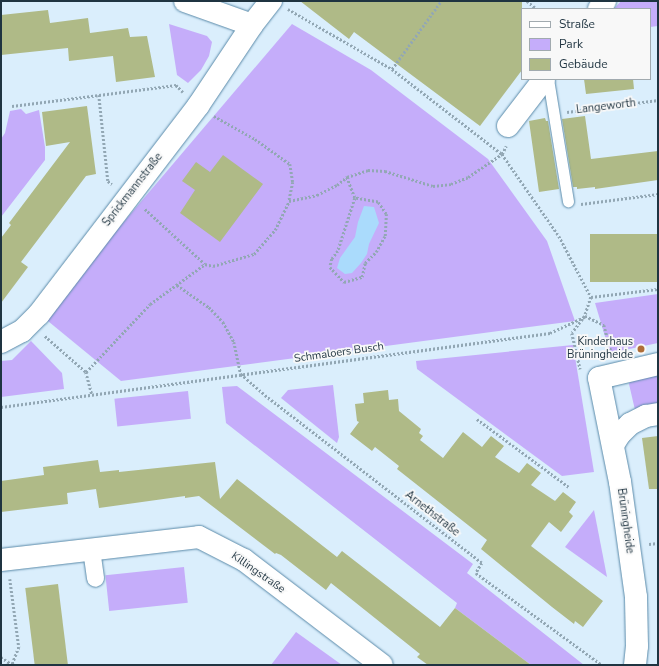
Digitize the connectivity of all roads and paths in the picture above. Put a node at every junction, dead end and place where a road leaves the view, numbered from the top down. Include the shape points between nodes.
1 (185, 1) edge
2 (441, 1) edge
3 (527, 1) edge
4 (278, 5) edge
5 (536, 8) edge
6 (252, 25) junction
7 (392, 69) junction
8 (543, 80) edge
9 (548, 80) edge
10 (99, 95) junction
11 (658, 100) edge
12 (12, 106) dead end
13 (198, 106) junction
14 (554, 114) junction
15 (508, 126) dead end
16 (502, 154) junction
17 (347, 177) junction
18 (124, 190) junction
19 (658, 194) edge
20 (355, 198) junction
21 (289, 201) junction
22 (568, 201) joint
23 (205, 264) junction
24 (176, 285) junction
25 (658, 289) edge
26 (591, 297) junction
27 (585, 316) junction
28 (31, 324) junction
29 (1, 342) edge
30 (658, 364) edge
31 (86, 372) junction
32 (241, 374) junction
33 (608, 376) junction
34 (92, 394) junction
35 (1, 407) edge
36 (658, 414) edge
37 (477, 419) dead end
38 (613, 445) junction
39 (569, 487) dead end
40 (91, 548) junction
41 (4, 559) edge
42 (95, 578) dead end
43 (1, 657) edge
44 (11, 665) edge
45 (382, 665) edge
46 (602, 665) edge
47 (635, 665) edge

1 - 6 street
2 - 7 path
3 - 5 path
4 - 6 street
4 - 7 path
6 - 13 street, Sprickmannstraße
7 - 16 path
8 - 15 street
9 - 14 lane
10 - 12 path
10 - 13 path via 176,85
10 - 18 path via 108,181
11 - 14 path, Langeworth
13 - 18 street, Sprickmannstraße via 167,157
13 - 21 path via 255,139 290,164 293,182
14 - 22 lane
16 - 17 path via 468,177 451,184 433,186 374,170
16 - 26 path via 559,236
17 - 20 path
17 - 21 path via 317,195
18 - 23 path
18 - 28 street, Sprickmannstraße
19 - 22 path via 576,205
20 - 20 path via 338,251 330,267 344,282 362,277 365,263 376,252 385,236 386,214 378,202
21 - 23 path via 275,230 254,254 213,266
23 - 24 path
24 - 31 path via 150,304
24 - 32 path via 209,307 224,322 234,342
25 - 26 path
26 - 27 path
27 - 32 path, Schmaloers Busch via 550,333
27 - 33 path via 604,325
28 - 29 street, Sprickmannstraße
28 - 31 path
30 - 33 street
31 - 34 path
32 - 34 path, Schmaloers Busch
32 - 46 path, Arnethstraße via 482,563 476,573
33 - 38 street, Brüningheide
34 - 35 path, Schmaloers Busch
36 - 38 street via 646,416 630,424
37 - 39 path
38 - 47 street, Brüningheide via 636,597
40 - 41 street, Killingstraße
40 - 42 street
40 - 45 street, Killingstraße via 199,537 244,560
41 - 44 path via 19,647
43 - 44 path

